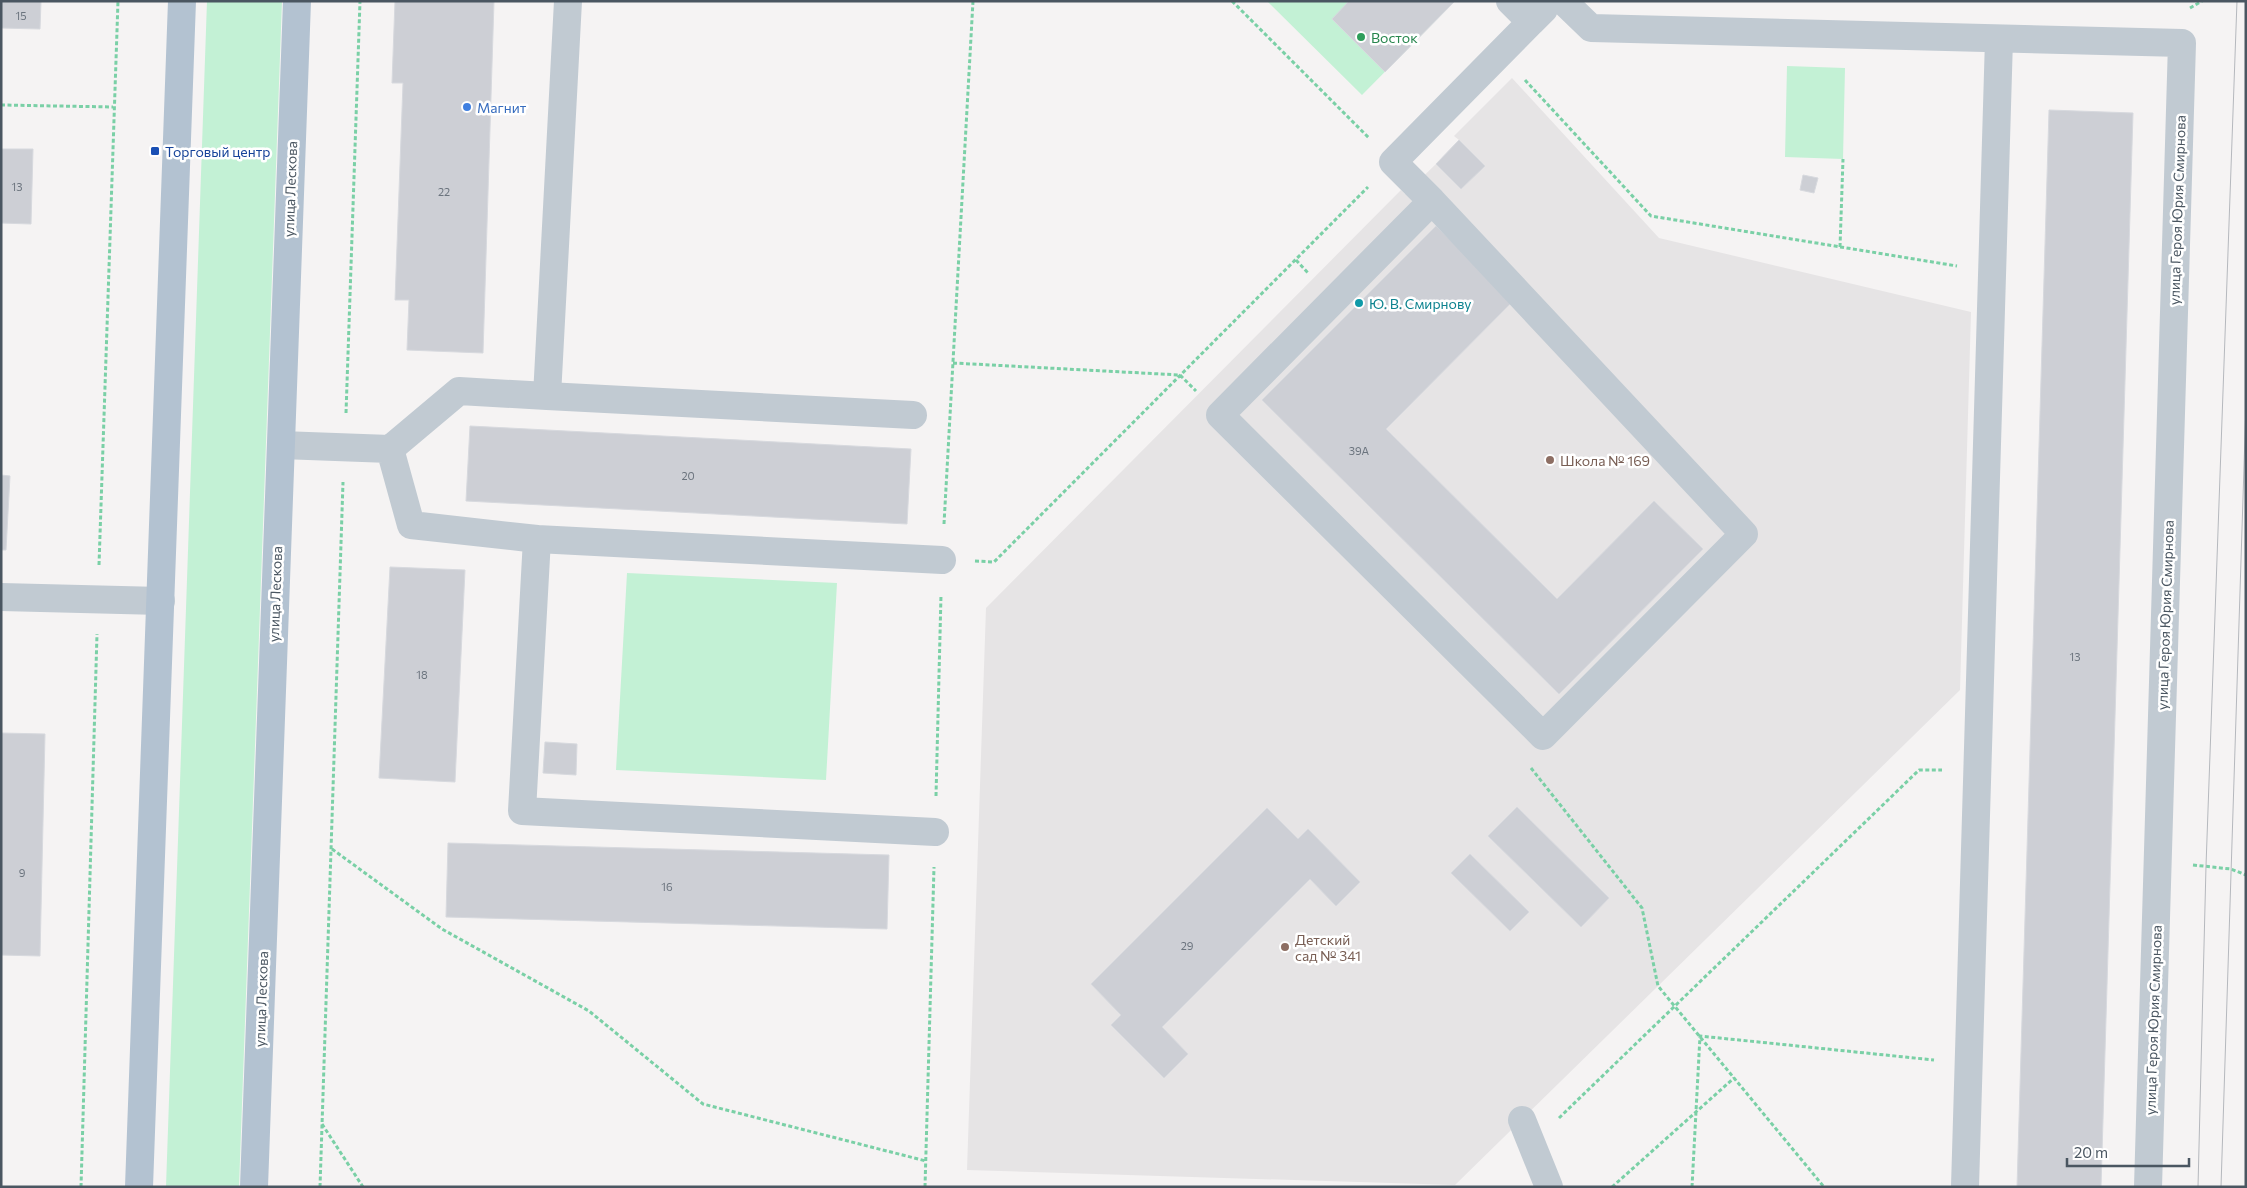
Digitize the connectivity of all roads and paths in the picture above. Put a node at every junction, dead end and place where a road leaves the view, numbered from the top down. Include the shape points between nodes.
1 (182, 1) edge
2 (297, 1) edge
3 (360, 1) edge
4 (568, 1) edge
5 (1232, 1) edge
6 (1510, 1) edge
7 (1552, 1) edge
8 (1563, 1) edge
9 (2202, 1) edge
10 (2184, 11) dead end
11 (1531, 22) junction
12 (1999, 39) junction
13 (1500, 53) junction
14 (1, 105) edge
15 (113, 107) dead end
16 (1843, 159) dead end
17 (1392, 162) junction
18 (1432, 201) junction
19 (1840, 247) junction
20 (1296, 260) junction
21 (1993, 272) junction
22 (1313, 278) dead end
23 (953, 363) dead end
24 (1180, 375) junction
25 (1198, 393) dead end
26 (546, 396) junction
27 (913, 415) dead end
28 (281, 445) junction
29 (344, 447) junction
30 (390, 449) junction
31 (537, 539) junction
32 (942, 560) joint
33 (1, 597) edge
34 (161, 601) junction
35 (1542, 736) junction
36 (1978, 770) junction
37 (935, 832) dead end
38 (331, 848) junction
39 (2158, 864) junction
40 (2246, 875) edge
41 (1675, 1006) junction
42 (1700, 1036) junction
43 (1969, 1064) junction
44 (1734, 1078) junction
45 (1696, 1111) junction
46 (1522, 1120) dead end
47 (322, 1124) junction
48 (1532, 1145) junction
49 (926, 1161) dead end
50 (140, 1187) edge
51 (254, 1187) edge
52 (320, 1187) edge
53 (363, 1187) edge
54 (1549, 1187) edge
55 (1612, 1187) edge
56 (1692, 1187) edge
57 (1824, 1187) edge
58 (1965, 1187) edge
59 (2148, 1187) edge

1 - 34 main road
2 - 28 main road, улица Лескова
3 - 29 path
4 - 26 lane
5 - 17 path
6 - 11 lane
7 - 11 lane
8 - 12 lane via 1591,28
9 - 10 path
11 - 13 lane
12 - 21 lane
12 - 39 lane, улица Героя Юрия Смирнова via 2182,44
13 - 17 lane
13 - 19 path via 1651,216
14 - 15 path
16 - 19 path
17 - 18 lane
17 - 20 path
18 - 35 lane via 1744,534
18 - 35 lane via 1220,414
19 - 21 path
20 - 22 path
20 - 24 path
21 - 36 lane
23 - 24 path
24 - 25 path
24 - 32 path via 994,562
26 - 27 lane
26 - 30 lane via 459,391
28 - 29 lane
28 - 51 main road, улица Лескова
29 - 30 lane
29 - 38 path
30 - 31 lane via 412,525
31 - 32 lane
31 - 37 lane via 522,811
33 - 34 lane
34 - 50 main road
35 - 41 path via 1532,752 1530,770 1642,908 1658,986
36 - 41 path via 1919,770
36 - 43 lane
38 - 47 path
38 - 49 path via 442,928 589,1012 703,1104
39 - 40 path via 2231,869
39 - 59 lane, улица Героя Юрия Смирнова
41 - 42 path
41 - 48 path
42 - 43 path
42 - 44 path
42 - 45 path
43 - 58 lane
44 - 45 path
44 - 57 path
45 - 55 path
45 - 56 path
46 - 48 lane
47 - 52 path
47 - 53 path
48 - 54 lane

